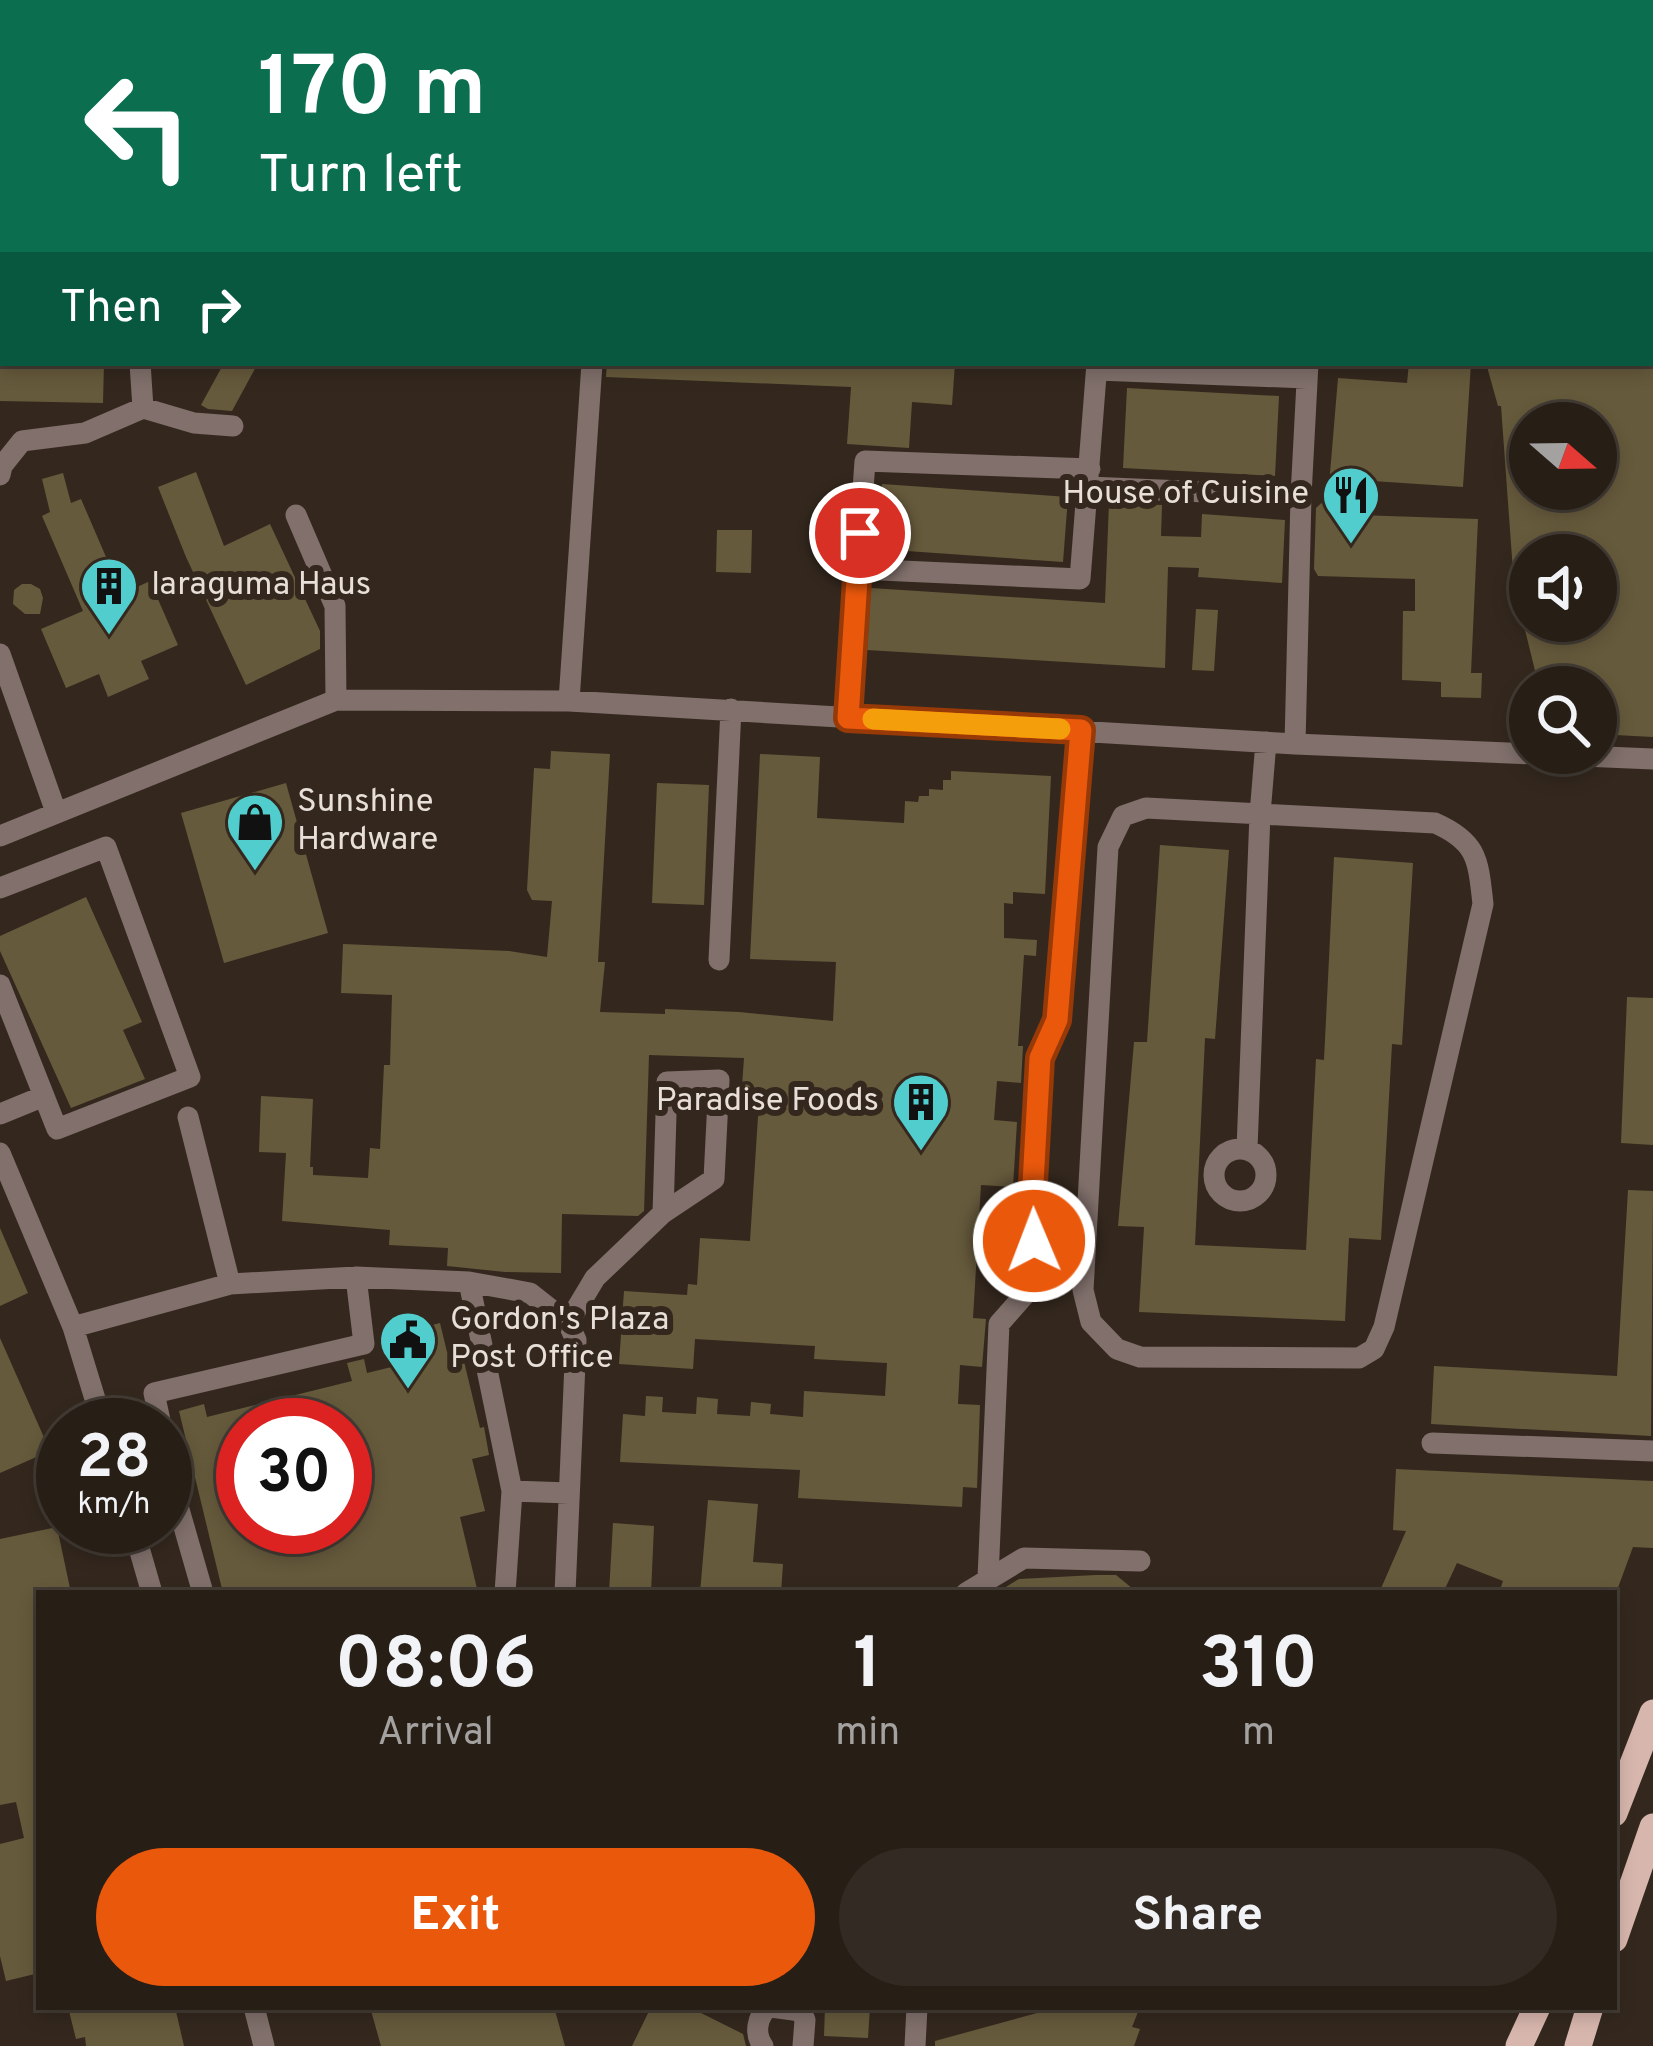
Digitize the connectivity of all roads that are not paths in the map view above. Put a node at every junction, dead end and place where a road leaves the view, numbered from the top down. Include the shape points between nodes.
1 (140, 366) edge
2 (592, 366) edge
3 (1097, 367) edge
4 (1308, 371) edge
5 (143, 408) junction
6 (232, 425) dead end
7 (1, 468) edge
8 (1089, 478) junction
9 (1301, 496) junction
10 (296, 515) dead end
11 (858, 569) junction
12 (0, 654) edge
13 (337, 700) junction
14 (569, 701) junction
15 (731, 709) junction
16 (848, 718) junction
17 (1081, 730) junction
18 (1266, 742) junction
19 (1295, 744) junction
20 (1653, 759) edge
21 (56, 812) junction
22 (1260, 814) junction
23 (0, 836) edge
24 (0, 888) edge
25 (719, 960) dead end
26 (0, 986) edge
27 (44, 1096) junction
28 (0, 1114) edge
29 (188, 1117) dead end
30 (1247, 1149) dead end
31 (0, 1153) edge
32 (663, 1213) junction
33 (356, 1276) junction
34 (469, 1282) junction
35 (230, 1284) junction
36 (568, 1323) junction
37 (73, 1328) junction
38 (95, 1398) edge
39 (155, 1398) edge
40 (1432, 1443) dead end
41 (1653, 1451) edge
42 (512, 1491) junction
43 (569, 1493) junction
44 (141, 1554) edge
45 (189, 1554) edge
46 (1140, 1561) dead end
47 (988, 1578) junction
48 (151, 1590) edge
49 (202, 1590) edge
50 (505, 1590) edge
51 (565, 1590) edge
52 (970, 1590) edge
53 (1653, 1713) edge
54 (1617, 1804) edge
55 (1653, 1826) edge
56 (1617, 1930) edge
57 (255, 2010) edge
58 (768, 2010) edge
59 (793, 2010) edge
60 (916, 2010) edge
61 (1536, 2010) edge
62 (1590, 2010) edge
63 (264, 2046) edge
64 (764, 2046) edge
65 (803, 2046) edge
66 (915, 2046) edge
67 (1520, 2046) edge
68 (1578, 2046) edge

1 - 5 street
2 - 14 street
3 - 4 street
3 - 8 street
4 - 9 street
5 - 6 street
5 - 7 street via 85,433 22,441
8 - 9 street
8 - 11 street via 1080,579
8 - 11 street via 865,461
9 - 19 street
10 - 13 street via 334,606
11 - 16 street
12 - 21 street
13 - 14 street
13 - 21 street
14 - 15 street
15 - 16 street
15 - 25 street
16 - 17 street
17 - 18 street
17 - 47 street via 1057,1020 1040,1058 1036,1282 999,1324
18 - 19 street
18 - 22 street
19 - 20 street
21 - 23 street
22 - 22 street via 1436,823 1461,835 1479,864 1484,904 1374,1349 1359,1358 1140,1357 1117,1349 1090,1322 1083,1289 1108,848 1123,816 1146,808
22 - 30 street
24 - 27 street via 106,848 190,1077 57,1129
26 - 27 street
27 - 28 street
29 - 35 street
31 - 37 street
32 - 32 street via 714,1179 719,1080 667,1082
32 - 36 street via 595,1278
33 - 34 street
33 - 35 street
33 - 39 street via 364,1344
34 - 36 street via 530,1293
34 - 42 street
35 - 37 street
36 - 43 street via 577,1357
37 - 38 street
40 - 41 street
42 - 43 street
42 - 50 street
43 - 51 street
44 - 48 street
45 - 49 street
46 - 47 street via 1024,1558
47 - 52 street
53 - 54 main road
55 - 56 main road
57 - 63 street
58 - 64 street via 758,2022
59 - 65 street via 805,2020
60 - 66 street
61 - 67 main road
62 - 68 main road

